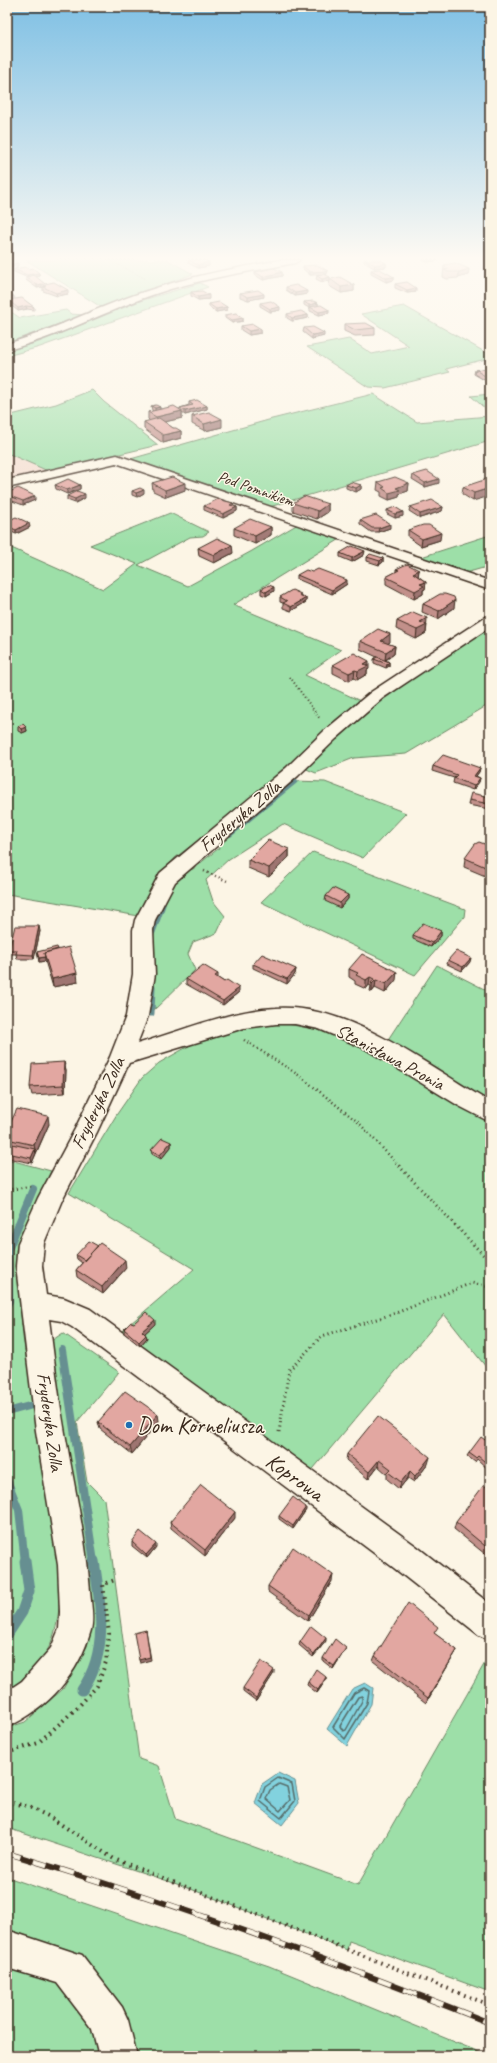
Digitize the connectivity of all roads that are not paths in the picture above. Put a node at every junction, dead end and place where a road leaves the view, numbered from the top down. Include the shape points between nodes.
1 (7, 484) edge
2 (490, 586) edge
3 (490, 620) edge
4 (121, 1057) junction
5 (490, 1113) edge
6 (34, 1308) junction
7 (490, 1624) edge
8 (7, 1710) edge
9 (7, 1949) edge
10 (118, 2056) edge

1 - 2 street, Pod Pomnikiem via 116,459
3 - 4 street, Fryderyka Zolla via 377,695 162,885 145,920 142,993 137,1016
4 - 5 street, Stanisława Pronia via 263,1016 294,1016 326,1023 374,1044
4 - 6 street, Fryderyka Zolla via 34,1232 29,1266
6 - 7 street, Koprowa via 57,1307 81,1318 405,1557
6 - 8 street, Fryderyka Zolla via 50,1431 72,1565 76,1623 70,1645 54,1672 34,1693
9 - 10 street via 69,1968 109,2020

